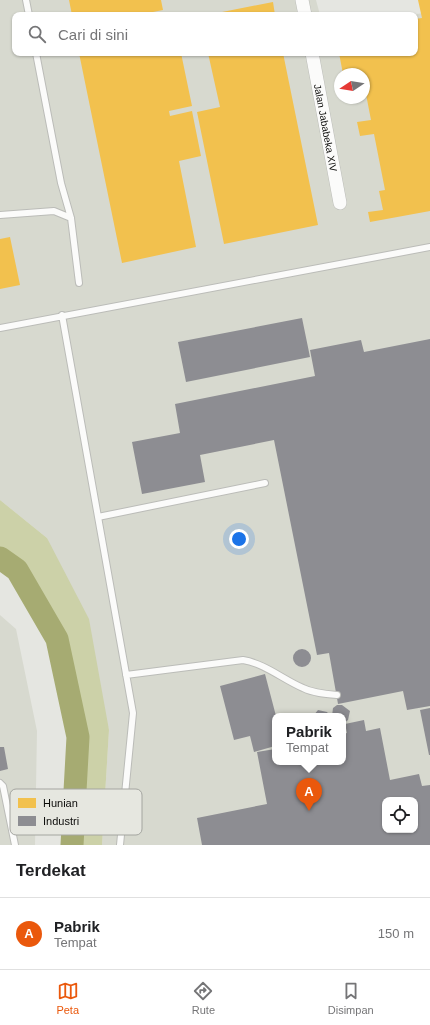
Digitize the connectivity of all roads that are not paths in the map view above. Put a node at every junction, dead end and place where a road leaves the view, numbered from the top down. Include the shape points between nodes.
1 (26, 0) edge
2 (302, 0) edge
3 (28, 12) edge
4 (304, 12) edge
5 (37, 56) edge
6 (313, 56) edge
7 (340, 203) dead end
8 (0, 215) edge
9 (71, 218) junction
10 (430, 247) edge
11 (79, 283) dead end
12 (62, 315) junction
13 (0, 328) edge
14 (265, 483) dead end
15 (98, 517) junction
16 (126, 675) junction
17 (337, 695) dead end
18 (0, 783) edge
19 (126, 789) edge
20 (10, 822) edge
21 (13, 835) edge
22 (121, 835) edge
23 (15, 845) edge
24 (120, 845) edge

1 - 3 lane
2 - 4 street
5 - 9 lane via 61,183
6 - 7 street, Jalan Jababeka XIV
8 - 9 lane via 54,211
9 - 11 lane
10 - 12 lane
12 - 13 lane
12 - 15 lane
14 - 15 lane
15 - 16 lane
16 - 17 lane via 243,660 257,662 303,689
16 - 19 lane via 133,713
18 - 20 lane
21 - 23 lane
22 - 24 lane

